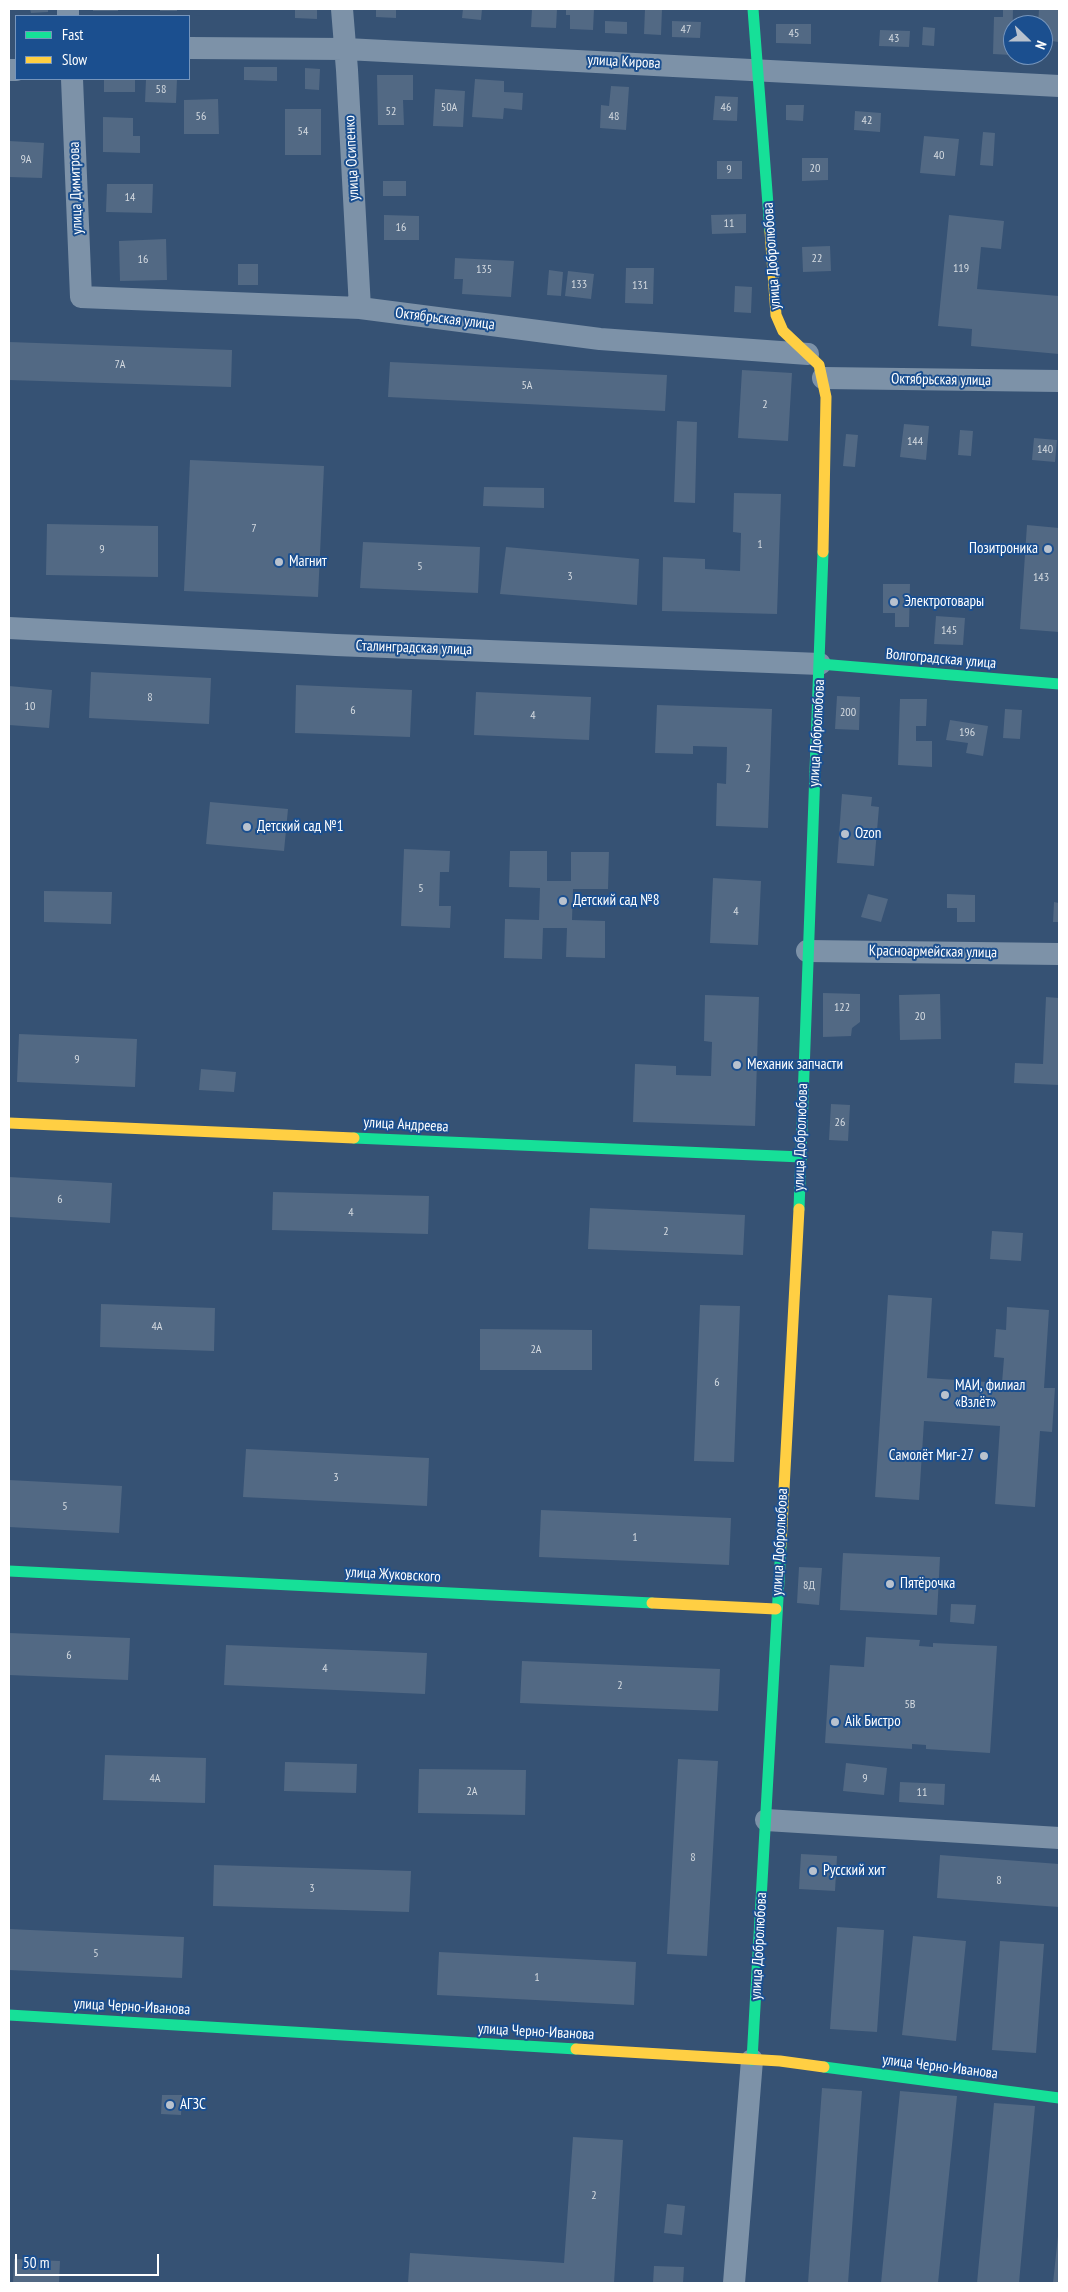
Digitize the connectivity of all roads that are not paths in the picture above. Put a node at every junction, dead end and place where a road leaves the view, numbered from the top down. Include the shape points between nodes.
1 (342, 9) edge
2 (753, 9) edge
3 (190, 48) edge
4 (346, 49) junction
5 (759, 69) junction
6 (72, 80) edge
7 (1059, 86) edge
8 (81, 297) joint
9 (360, 308) junction
10 (808, 354) junction
11 (823, 378) junction
12 (1059, 382) edge
13 (9, 628) edge
14 (820, 664) junction
15 (1059, 684) edge
16 (807, 951) junction
17 (1059, 954) edge
18 (9, 1123) edge
19 (802, 1157) junction
20 (9, 1571) edge
21 (776, 1609) junction
22 (766, 1820) junction
23 (1059, 1838) edge
24 (9, 2015) edge
25 (752, 2060) junction
26 (1059, 2098) edge
27 (734, 2283) edge

1 - 4 street, улица Осипенко
2 - 5 street, улица Добролюбова
3 - 4 street, улица Кирова
4 - 5 street, улица Кирова
4 - 9 street, улица Осипенко
5 - 7 street, улица Кирова
5 - 10 street, улица Добролюбова via 776,315 783,331
6 - 8 street, улица Димитрова
8 - 9 street, Октябрьская улица
9 - 10 street, Октябрьская улица via 600,339
10 - 11 street, улица Добролюбова via 819,365
11 - 12 street, Октябрьская улица
11 - 14 street, улица Добролюбова via 826,397
13 - 14 street, Сталинградская улица via 336,646
14 - 15 street, Волгоградская улица
14 - 16 street, улица Добролюбова
16 - 17 street, Красноармейская улица
16 - 19 street, улица Добролюбова
18 - 19 street, улица Андреева
19 - 21 street, улица Добролюбова
20 - 21 street, улица Жуковского
21 - 22 street, улица Добролюбова
22 - 23 street
22 - 25 street, улица Добролюбова
24 - 25 street, улица Черно-Иванова
25 - 26 street, улица Черно-Иванова
25 - 27 street, улица Добролюбова

